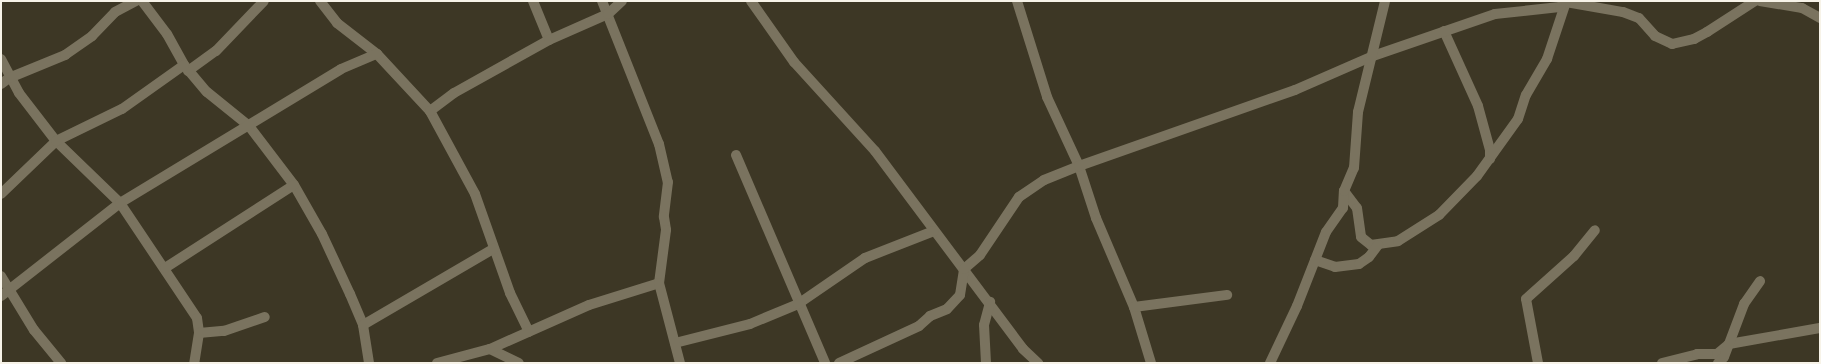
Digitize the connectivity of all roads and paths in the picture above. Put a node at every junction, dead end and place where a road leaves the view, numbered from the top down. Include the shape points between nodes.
1 (136, 1) edge
2 (142, 1) edge
3 (264, 1) edge
4 (320, 1) edge
5 (533, 1) edge
6 (602, 1) edge
7 (622, 1) edge
8 (751, 1) edge
9 (1017, 1) edge
10 (1385, 1) edge
11 (1755, 1) edge
12 (1760, 1) edge
13 (1566, 2) junction
14 (608, 14) junction
15 (1820, 18) edge
16 (1444, 32) junction
17 (549, 40) junction
18 (377, 54) junction
19 (1373, 56) junction
20 (1, 59) edge
21 (186, 68) junction
22 (5, 81) edge
23 (430, 111) junction
24 (249, 126) junction
25 (56, 141) junction
26 (736, 155) dead end
27 (1490, 159) junction
28 (1079, 166) junction
29 (294, 185) junction
30 (1344, 191) junction
31 (1, 194) edge
32 (120, 203) junction
33 (1596, 230) dead end
34 (934, 231) junction
35 (1378, 246) junction
36 (493, 249) junction
37 (1315, 260) junction
38 (165, 268) junction
39 (964, 269) junction
40 (1, 276) edge
41 (1760, 281) dead end
42 (659, 283) junction
43 (11, 290) junction
44 (1227, 295) dead end
45 (1, 296) edge
46 (990, 302) junction
47 (798, 304) junction
48 (1134, 307) junction
49 (265, 317) dead end
50 (363, 325) junction
51 (1820, 328) edge
52 (529, 332) junction
53 (199, 333) junction
54 (675, 343) junction
55 (1729, 344) junction
56 (490, 349) junction
57 (61, 363) edge
58 (194, 363) edge
59 (369, 363) edge
60 (437, 363) edge
61 (519, 363) edge
62 (680, 363) edge
63 (825, 363) edge
64 (839, 363) edge
65 (986, 363) edge
66 (1038, 363) edge
67 (1151, 363) edge
68 (1270, 363) edge
69 (1538, 363) edge
70 (1662, 363) edge
71 (1718, 363) edge

1 - 22 street via 115,12 92,36 65,55
2 - 21 street via 167,34
3 - 21 street via 216,51
4 - 18 street via 337,23
5 - 17 street
6 - 14 street
7 - 14 street
8 - 34 street via 794,62 875,151
9 - 28 street via 1047,97
10 - 19 street
11 - 13 street via 1694,39 1672,44 1655,36 1632,14
12 - 15 street via 1802,8
13 - 16 street via 1560,8 1495,14
13 - 27 street via 1547,60 1526,95 1518,119
14 - 17 street
14 - 42 street via 659,144 668,182 664,217 666,230
16 - 19 street
16 - 27 street via 1483,118
17 - 23 street via 454,93
18 - 23 street
18 - 24 street via 341,69
19 - 28 street via 1295,90
19 - 30 street via 1358,112 1354,168
20 - 22 street
21 - 24 street via 206,92
21 - 25 street via 122,109
22 - 25 street
23 - 36 street via 475,194
24 - 29 street
24 - 32 street
25 - 31 street
25 - 32 street
26 - 47 street
27 - 35 street via 1463,193 1439,215 1410,235
28 - 39 street via 1044,180 1019,197 980,255
28 - 48 street via 1096,218
29 - 38 street
29 - 50 street via 322,234
30 - 35 street via 1357,208 1363,240
30 - 37 street via 1343,208 1329,227
32 - 38 street
32 - 43 street
33 - 69 street via 1574,256 1526,299
34 - 39 street
34 - 47 street via 865,258
35 - 37 street via 1359,264 1335,267
36 - 50 street
36 - 52 street
37 - 68 street
38 - 53 street via 198,318
39 - 46 street
39 - 64 street via 960,295 946,309 930,316 919,326
40 - 43 street
41 - 55 street via 1744,304
42 - 52 street via 589,305
42 - 54 street
43 - 45 street
43 - 57 street via 34,330
44 - 48 street
46 - 65 street via 984,325
46 - 66 street via 1023,349
47 - 54 street via 750,324
47 - 63 street
48 - 67 street
49 - 53 street via 224,331
50 - 59 street
51 - 55 street
52 - 56 street
53 - 58 street
54 - 62 street
55 - 70 street via 1717,354 1697,354
55 - 71 street via 1724,357
56 - 60 street
56 - 61 street

